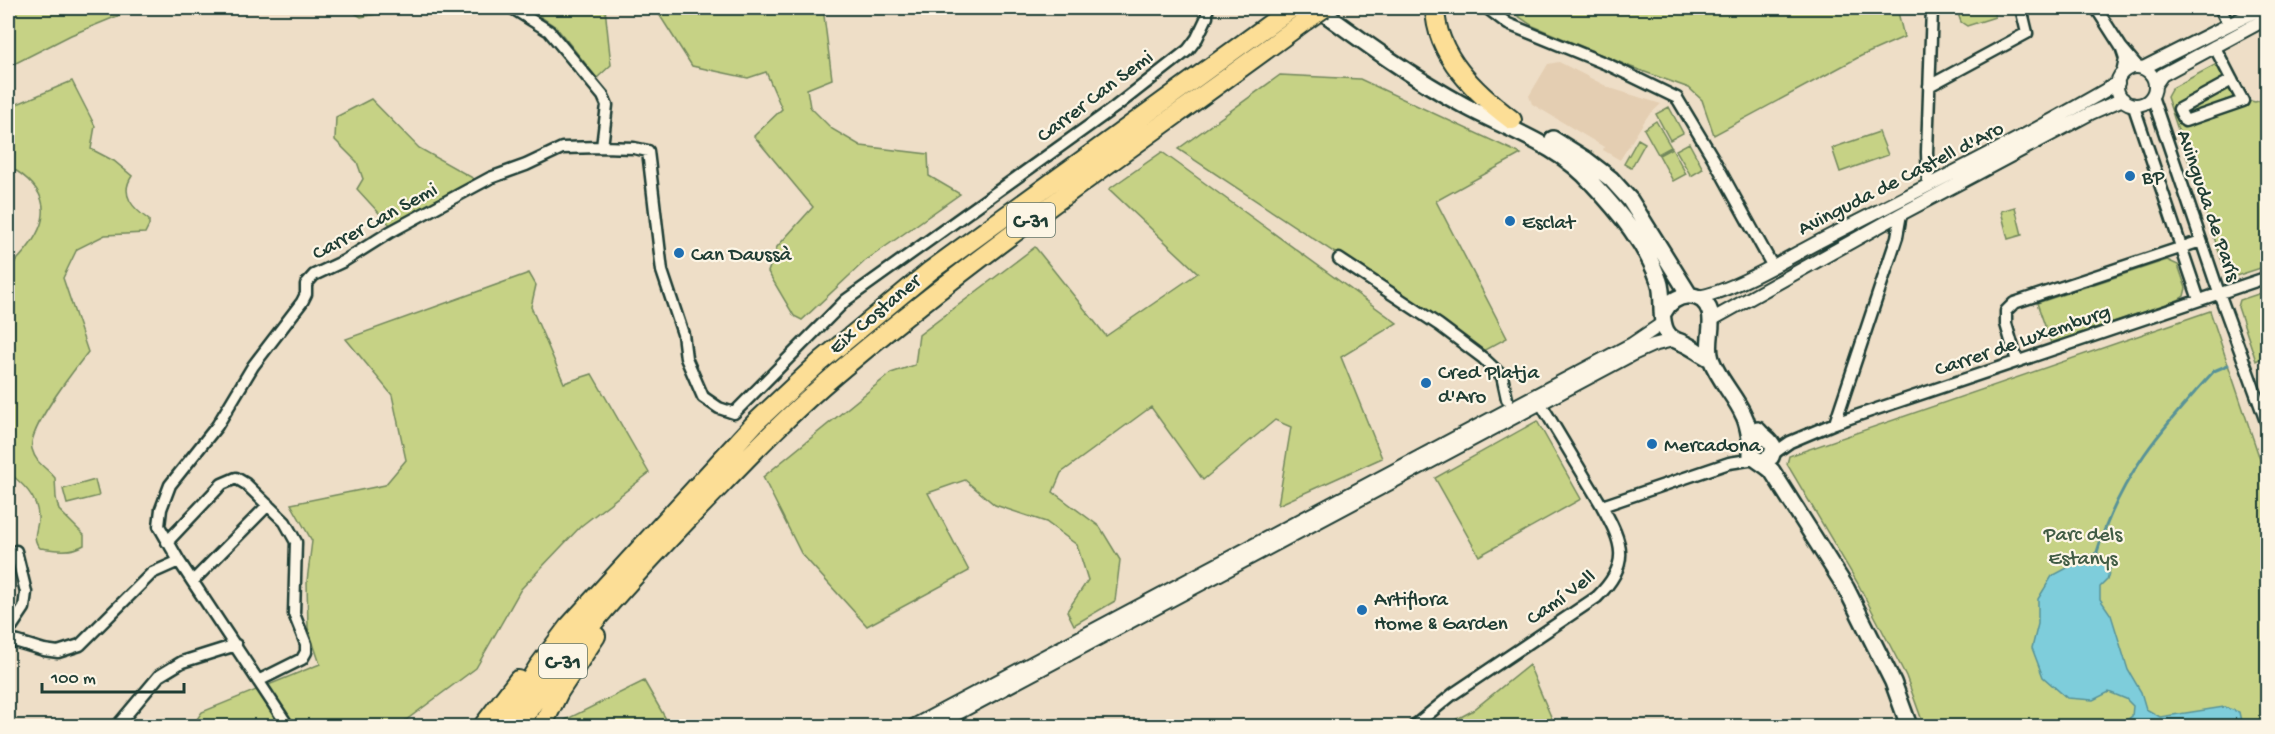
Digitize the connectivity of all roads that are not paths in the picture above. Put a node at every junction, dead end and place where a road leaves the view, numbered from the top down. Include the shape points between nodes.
1 (512, 8) edge
2 (1207, 8) edge
3 (1292, 8) edge
4 (1324, 8) edge
5 (1435, 8) edge
6 (1487, 8) edge
7 (1932, 8) edge
8 (2021, 8) edge
9 (2096, 8) edge
10 (2220, 8) edge
11 (2262, 8) edge
12 (1311, 14) edge
13 (2268, 18) edge
14 (2229, 25) junction
15 (2214, 46) junction
16 (2121, 47) junction
17 (2141, 68) junction
18 (2120, 78) junction
19 (2232, 80) junction
20 (1929, 86) junction
21 (2154, 90) junction
22 (2214, 90) junction
23 (2128, 102) junction
24 (1466, 107) junction
25 (2223, 108) junction
26 (1512, 120) junction
27 (602, 147) junction
28 (1928, 185) junction
29 (1901, 214) junction
30 (2201, 241) junction
31 (2181, 248) junction
32 (1339, 259) dead end
33 (1772, 265) junction
34 (2268, 277) edge
35 (2219, 294) junction
36 (1693, 296) junction
37 (2199, 300) junction
38 (1663, 317) junction
39 (1711, 323) junction
40 (1679, 342) junction
41 (1711, 358) junction
42 (2017, 361) junction
43 (1507, 399) dead end
44 (1541, 404) junction
45 (1835, 423) junction
46 (2268, 427) edge
47 (1763, 452) junction
48 (268, 505) junction
49 (1602, 506) junction
50 (167, 542) junction
51 (16, 551) dead end
52 (179, 561) junction
53 (193, 581) junction
54 (613, 600) junction
55 (568, 627) junction
56 (8, 632) edge
57 (8, 639) edge
58 (236, 645) junction
59 (258, 681) junction
60 (117, 726) edge
61 (288, 726) edge
62 (483, 726) edge
63 (501, 726) edge
64 (519, 726) edge
65 (542, 726) edge
66 (913, 726) edge
67 (934, 726) edge
68 (1414, 726) edge
69 (1909, 726) edge

1 - 27 street via 549,32 603,96 607,105
2 - 27 street, Carrer Can Semi via 1207,17 1188,50 846,300 734,413 703,397 686,358 683,334 662,271 648,151
3 - 55 highway, Eix Costaner / C-31 via 930,271 821,361 750,429
4 - 12 highway, Eix Costaner / C-31, bridge
5 - 26 highway via 1445,46 1464,78
6 - 33 street via 1508,24 1677,98
7 - 20 street
8 - 20 street via 2027,33
9 - 16 street
10 - 14 street
11 - 14 street
12 - 24 main road
12 - 54 highway, Eix Costaner / C-31 via 961,272 834,376 738,468
13 - 15 street
14 - 17 street
15 - 19 street
15 - 21 street via 2162,75
16 - 17 street
16 - 18 street via 2124,59
17 - 18 street via 2127,69
17 - 21 street via 2152,75
18 - 23 street via 2119,94
18 - 28 street, Avinguda de Castell d'Aro
19 - 22 street
19 - 25 street via 2243,101
20 - 28 street
21 - 23 street via 2144,103
21 - 30 street, Avinguda de París
22 - 25 street
22 - 25 street via 2179,109 2185,121
23 - 29 street, Avinguda de Castell d'Aro via 2091,113
23 - 31 street, Avinguda de París
24 - 26 main road
24 - 38 main road via 1540,142 1590,180 1623,217 1649,261 1660,283
26 - 36 main road via 1557,142 1611,179 1630,200
27 - 50 street, Carrer Can Semi via 562,148 490,178 314,275 306,284 302,302 254,366 217,426 170,485 159,526
28 - 33 street, Avinguda de Castell d'Aro
29 - 39 street, Avinguda de Castell d'Aro
29 - 45 street via 1897,237
30 - 31 street
30 - 35 street, Avinguda de París
31 - 37 street, Avinguda de París
31 - 42 street via 2014,303 2006,311 2006,324
32 - 43 street via 1483,358 1502,376
33 - 36 street, Avinguda de Castell d'Aro via 1733,285
34 - 35 street, Carrer de Luxemburg
35 - 37 street, Carrer de Luxemburg
35 - 46 street, Avinguda de París
36 - 38 main road via 1674,299
36 - 39 main road via 1707,306
37 - 42 street, Carrer de Luxemburg
38 - 40 main road via 1665,331
38 - 66 street via 1632,344
39 - 40 main road via 1701,339
39 - 41 main road
40 - 41 main road
40 - 44 street via 1653,345
41 - 47 main road
42 - 45 street, Carrer de Luxemburg
44 - 49 street, Camí Vell
44 - 67 street
45 - 47 street, Carrer de Luxemburg
47 - 49 street
47 - 69 main road via 1845,588 1893,682
48 - 50 street via 246,484 231,479
48 - 53 street
48 - 59 street via 285,522 296,542 294,614 306,652 302,659
49 - 68 street, Camí Vell via 1617,532 1620,550 1620,565 1613,582 1597,597 1453,693
50 - 52 street, Carrer Can Semi
51 - 56 street via 26,592 24,608
52 - 53 street, Carrer Can Semi
52 - 57 street via 152,573 80,645 58,652
53 - 58 street, Carrer Can Semi
54 - 64 highway, Eix Costaner / C-31 via 575,645
54 - 65 highway, C-31 via 606,621 559,692
55 - 62 highway, C-31 via 555,633
55 - 63 highway, Eix Costaner / C-31
58 - 59 street, Carrer Can Semi
58 - 60 street via 182,662 159,676
59 - 61 street, Carrer Can Semi

